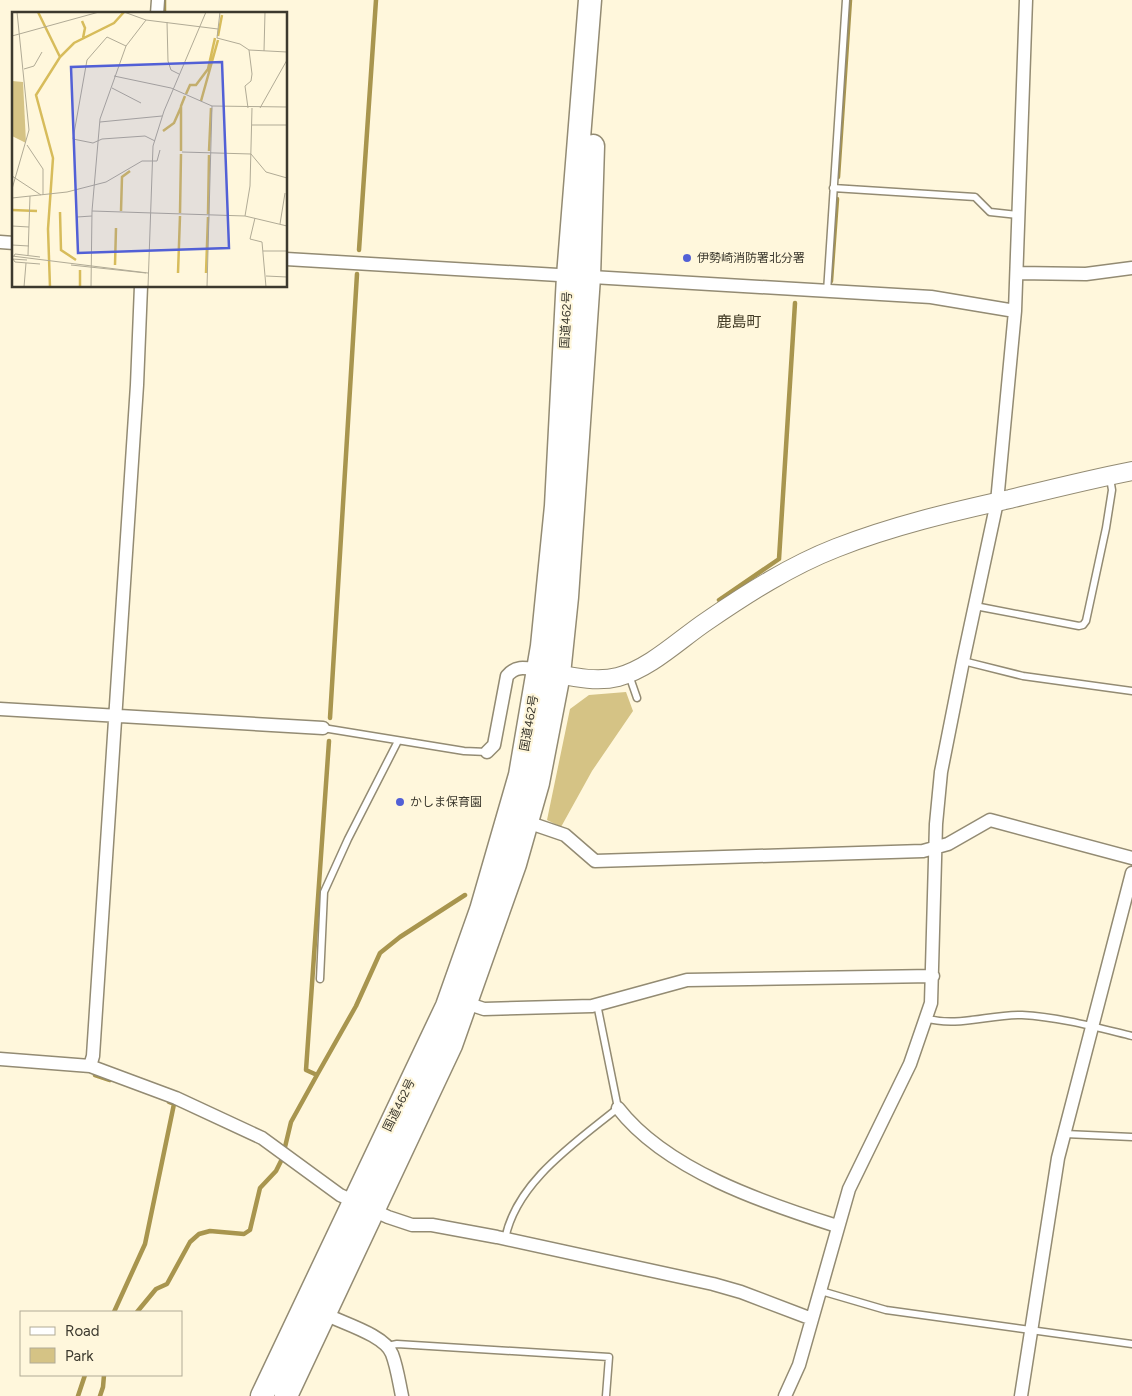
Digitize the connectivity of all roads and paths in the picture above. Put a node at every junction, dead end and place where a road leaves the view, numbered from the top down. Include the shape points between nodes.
1 (590, 0) edge
2 (604, 0) edge
3 (846, 0) edge
4 (1026, 0) edge
5 (834, 188) junction
6 (1018, 215) junction
7 (288, 259) edge
8 (1132, 260) edge
9 (1132, 268) edge
10 (1017, 274) junction
11 (578, 276) junction
12 (141, 288) edge
13 (827, 292) junction
14 (1015, 311) junction
15 (1132, 471) edge
16 (1109, 476) junction
17 (997, 502) junction
18 (975, 606) junction
19 (962, 661) junction
20 (549, 672) junction
21 (628, 674) junction
22 (1132, 691) edge
23 (637, 698) dead end
24 (0, 709) edge
25 (115, 716) junction
26 (323, 728) joint
27 (398, 741) junction
28 (488, 752) joint
29 (527, 822) junction
30 (936, 848) junction
31 (1132, 858) edge
32 (1132, 873) edge
33 (933, 976) junction
34 (320, 979) dead end
35 (466, 1003) junction
36 (597, 1004) junction
37 (925, 1018) junction
38 (1092, 1027) junction
39 (1132, 1036) edge
40 (0, 1059) edge
41 (90, 1066) junction
42 (618, 1108) junction
43 (1065, 1134) junction
44 (1132, 1137) edge
45 (352, 1202) junction
46 (373, 1212) junction
47 (837, 1226) junction
48 (505, 1239) junction
49 (822, 1291) junction
50 (325, 1314) junction
51 (812, 1319) junction
52 (1032, 1330) junction
53 (1132, 1344) edge
54 (387, 1346) junction
55 (262, 1396) edge
56 (286, 1396) edge
57 (402, 1396) edge
58 (606, 1396) edge
59 (785, 1396) edge
60 (1021, 1396) edge

1 - 11 highway, 国道462号
2 - 11 highway, 国道462号 via 592,155
3 - 5 lane
4 - 6 street
5 - 6 lane via 975,197 990,212
5 - 13 lane
6 - 10 street
7 - 11 street
8 - 9 lane
9 - 10 street via 1086,274
10 - 14 street
11 - 13 street
11 - 20 highway, 国道462号 via 567,597
12 - 25 street
13 - 14 street via 930,297
14 - 17 street
15 - 16 street
16 - 17 street
16 - 18 lane via 1112,490 1106,528 1083,625
17 - 18 street
17 - 21 street via 896,528 807,561 742,598
18 - 19 street
19 - 22 lane via 1023,676
19 - 30 street via 941,772
20 - 21 street via 594,679
20 - 28 street via 519,668 507,676 494,745
20 - 29 highway, 国道462号
20 - 45 highway, 国道462号 via 481,910 446,1006
21 - 23 lane
24 - 25 street
25 - 26 street
25 - 41 street
26 - 27 lane
27 - 28 lane
27 - 34 lane via 324,892
29 - 30 street via 565,835 595,861 923,851
29 - 35 highway, 国道462号 via 497,920
30 - 31 street via 990,820
30 - 33 street
32 - 38 street
33 - 36 street via 688,980
33 - 37 street via 931,1003
35 - 36 street via 484,1009
35 - 46 highway, 国道462号 via 451,1045
36 - 42 lane
37 - 38 lane via 948,1022 1019,1015 1064,1019
37 - 47 street via 910,1064 849,1189
38 - 39 lane
38 - 43 street
40 - 41 street
41 - 45 street via 176,1098 262,1138
42 - 47 street via 661,1150 689,1167 750,1196
42 - 48 lane via 540,1174 507,1226
43 - 44 lane
43 - 52 street via 1058,1158
45 - 46 street
45 - 55 highway, 国道462号
46 - 48 street via 412,1225 432,1225
46 - 50 highway, 国道462号
47 - 49 street
48 - 51 street via 742,1292
49 - 51 street
49 - 52 lane via 880,1309
50 - 54 street
50 - 56 highway, 国道462号
51 - 59 street via 799,1365
52 - 53 lane
52 - 60 street
54 - 57 street via 392,1353
54 - 58 lane via 609,1357

